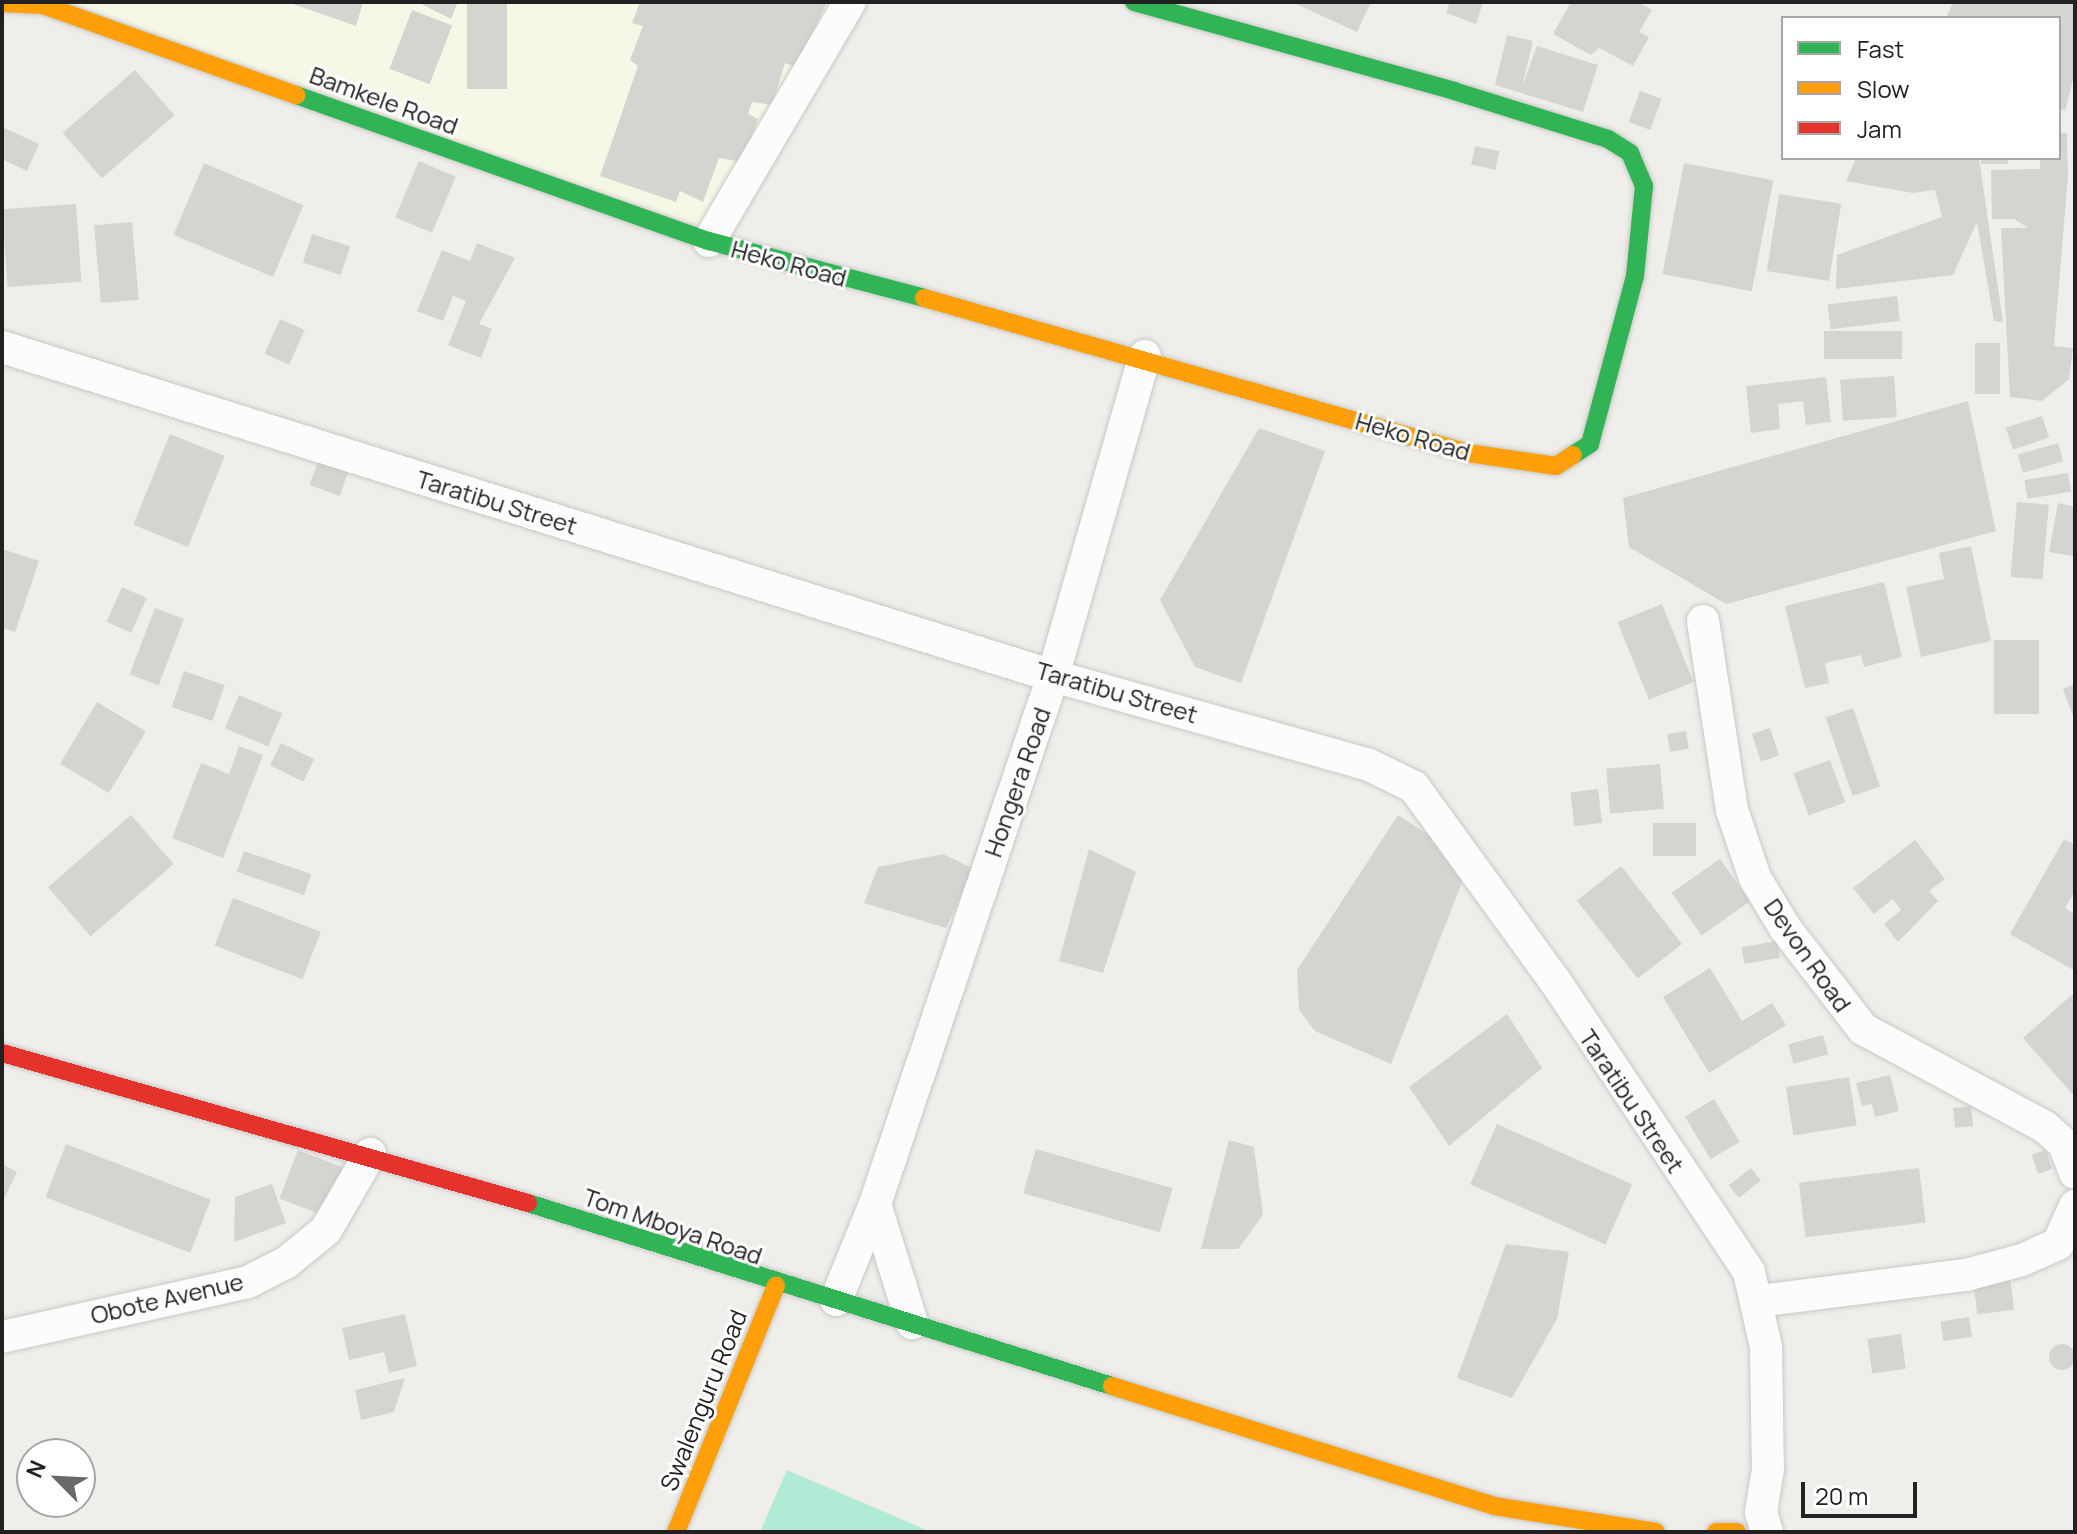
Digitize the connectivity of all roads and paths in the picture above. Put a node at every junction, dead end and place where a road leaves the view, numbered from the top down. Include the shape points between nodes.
1 (850, 2) edge
2 (1134, 2) edge
3 (2, 3) edge
4 (709, 241) junction
5 (2, 347) edge
6 (1145, 356) junction
7 (1703, 621) dead end
8 (1053, 676) junction
9 (2, 1053) edge
10 (370, 1154) junction
11 (2075, 1173) edge
12 (875, 1204) junction
13 (2075, 1206) edge
14 (776, 1286) junction
15 (836, 1300) junction
16 (1759, 1301) junction
17 (912, 1323) junction
18 (2, 1337) edge
19 (1494, 1506) junction
20 (676, 1532) edge
21 (1536, 1532) edge
22 (1656, 1532) edge
23 (1716, 1532) edge
24 (1737, 1532) edge
25 (1767, 1532) edge

1 - 4 street, Heko Road
2 - 6 street, Heko Road via 1608,139 1630,153 1644,186 1635,276 1598,425 1583,451 1556,466 1468,453
3 - 4 street, Bamkele Road via 43,5
4 - 6 street, Heko Road
5 - 8 street, Taratibu Street
6 - 8 street, Hongera Road
7 - 11 street, Devon Road via 1732,810 1755,878 1785,928 1863,1029 2045,1127 2064,1144
8 - 12 street, Hongera Road
8 - 16 street, Taratibu Street via 1367,764 1414,787 1555,981 1749,1272
9 - 10 street, Tom Mboya Road
10 - 14 street, Tom Mboya Road
10 - 18 street, Obote Avenue via 326,1230 287,1262 248,1282
12 - 15 street, Hongera Road
12 - 17 street
13 - 16 street via 2058,1244 2022,1260 1966,1275
14 - 15 street, Tom Mboya Road
14 - 20 street, Swalenguru Road
15 - 17 street, Tom Mboya Road
16 - 25 street, Taratibu Street via 1768,1391 1761,1512
17 - 19 street, Tom Mboya Road
19 - 21 street
19 - 22 street
23 - 24 street

